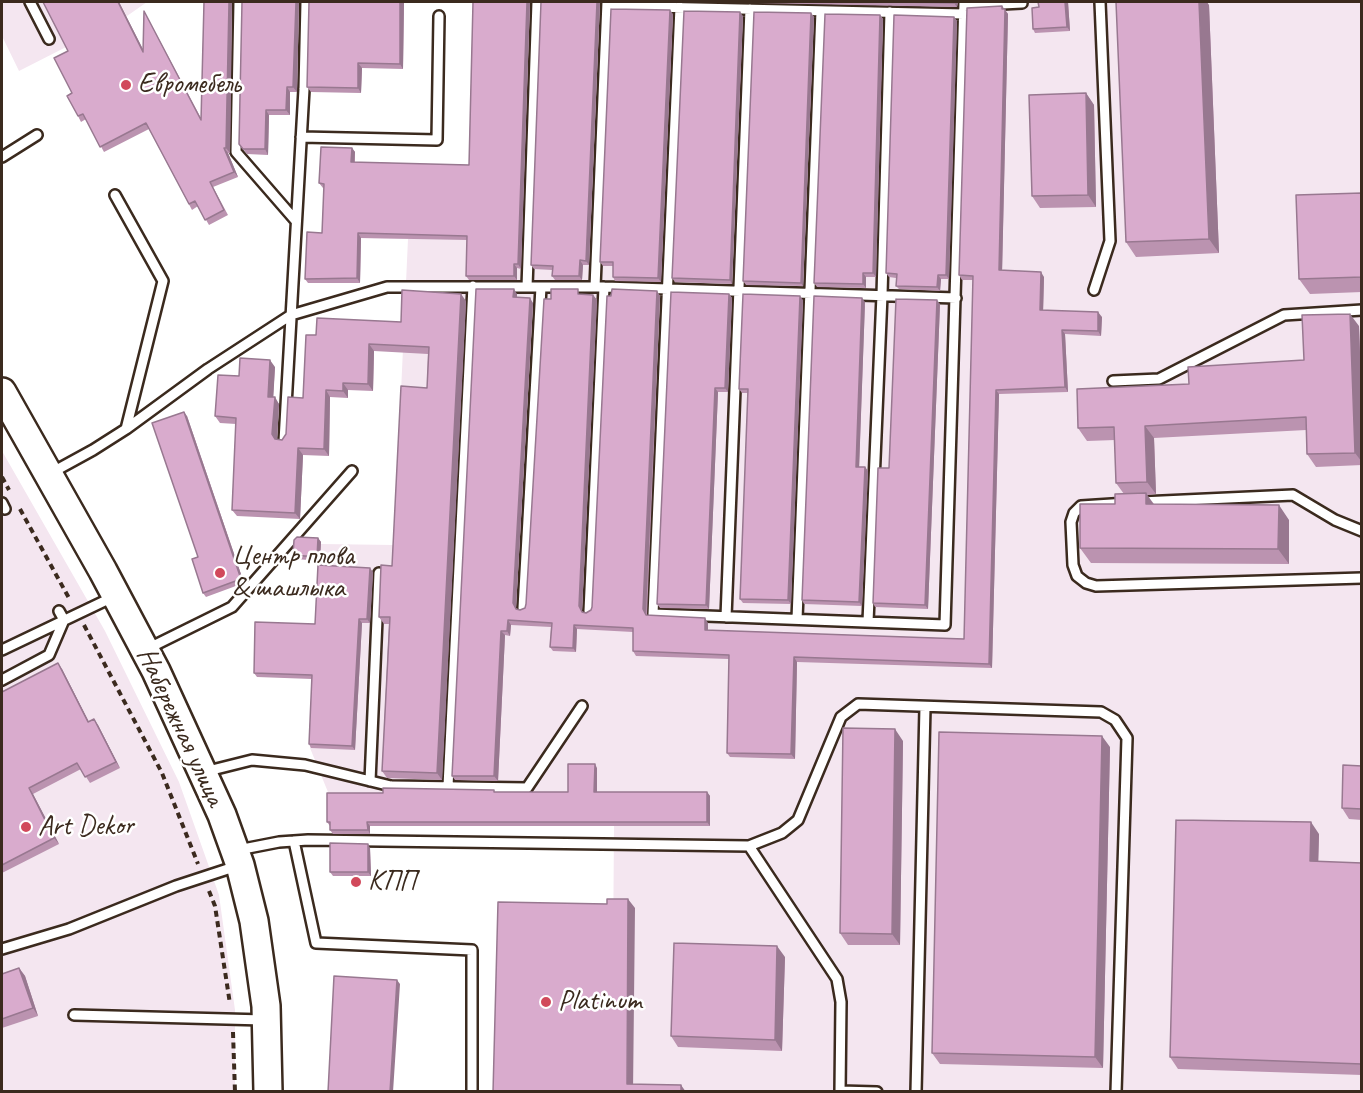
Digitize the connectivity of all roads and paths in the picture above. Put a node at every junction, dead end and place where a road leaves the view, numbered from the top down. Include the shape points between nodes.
1 (30, 2) edge
2 (239, 2) edge
3 (306, 2) edge
4 (537, 2) edge
5 (1022, 2) edge
6 (1100, 2) edge
7 (607, 4) edge
8 (680, 7) junction
9 (964, 7) edge
10 (750, 9) junction
11 (821, 11) junction
12 (890, 12) junction
13 (439, 16) dead end
14 (49, 39) dead end
15 (37, 135) dead end
16 (301, 137) junction
17 (2, 157) edge
18 (115, 195) dead end
19 (296, 221) junction
20 (473, 286) junction
21 (527, 287) junction
22 (541, 287) junction
23 (600, 287) junction
24 (668, 289) junction
25 (1094, 290) dead end
26 (738, 291) junction
27 (809, 293) junction
28 (882, 295) junction
29 (956, 298) junction
30 (1362, 310) edge
31 (291, 315) junction
32 (1113, 381) dead end
33 (2, 392) edge
34 (126, 429) junction
35 (284, 441) edge
36 (352, 471) dead end
37 (48, 475) junction
38 (2, 477) edge
39 (12, 494) dead end
40 (17, 503) dead end
41 (1362, 531) edge
42 (379, 573) edge
43 (1362, 578) edge
44 (116, 596) junction
45 (524, 608) edge
46 (589, 611) edge
47 (78, 614) junction
48 (61, 616) junction
49 (726, 617) junction
50 (797, 620) junction
51 (868, 622) junction
52 (5, 645) edge
53 (144, 650) junction
54 (2, 680) edge
55 (582, 706) dead end
56 (925, 707) junction
57 (204, 772) junction
58 (370, 781) junction
59 (448, 786) junction
60 (294, 841) junction
61 (749, 846) junction
62 (238, 858) junction
63 (203, 877) junction
64 (2, 949) edge
65 (74, 1015) dead end
66 (233, 1019) junction
67 (266, 1020) junction
68 (840, 1091) edge
69 (235, 1092) edge
70 (268, 1092) edge
71 (472, 1092) edge
72 (877, 1092) edge
73 (916, 1092) edge
74 (1116, 1092) edge

1 - 14 lane
2 - 19 lane via 236,152
3 - 16 lane
4 - 21 lane
5 - 9 lane
6 - 25 lane via 1110,241
7 - 8 lane
7 - 23 lane
8 - 10 lane
8 - 24 lane
9 - 12 lane
9 - 29 lane
10 - 11 lane
10 - 26 lane
11 - 12 lane
11 - 27 lane
12 - 28 lane
13 - 16 lane via 437,140
15 - 17 lane
16 - 19 lane
18 - 34 lane via 163,280
19 - 31 lane
20 - 21 lane
20 - 31 lane via 387,287
20 - 59 lane
21 - 22 lane
22 - 23 lane
22 - 45 lane
23 - 24 lane
23 - 46 lane
24 - 26 lane
24 - 49 lane via 653,614
26 - 27 lane
26 - 49 lane
27 - 28 lane
27 - 50 lane
28 - 29 lane
28 - 51 lane
29 - 51 lane via 945,625
30 - 32 lane via 1284,315 1159,379
31 - 34 lane
31 - 35 lane
33 - 37 street, Набережная улица
34 - 37 lane
36 - 53 lane via 232,607
37 - 44 street, Набережная улица
38 - 39 path
40 - 47 path
41 - 43 lane via 1293,495 1092,504 1081,506 1071,522 1077,576 1096,586
42 - 58 lane
44 - 47 lane
44 - 53 street, Набережная улица
47 - 48 lane
47 - 63 path via 162,773
48 - 52 lane
48 - 54 lane via 49,655
49 - 50 lane
50 - 51 lane
53 - 57 street, Набережная улица
55 - 59 lane via 527,788
56 - 61 lane via 858,704 841,717 798,820 782,833
56 - 73 lane
56 - 74 lane via 1101,712 1115,720 1127,738
57 - 58 lane via 252,760 305,765
57 - 62 street, Набережная улица
58 - 59 lane via 391,786
60 - 61 lane
60 - 62 lane
60 - 71 lane via 316,943 472,950
61 - 68 lane via 837,979 841,1002
62 - 63 lane
62 - 67 street, Набережная улица via 254,921
63 - 64 lane via 69,929
63 - 66 path via 215,906
65 - 66 lane
66 - 67 lane
66 - 69 path
67 - 70 street, Набережная улица
68 - 72 lane

